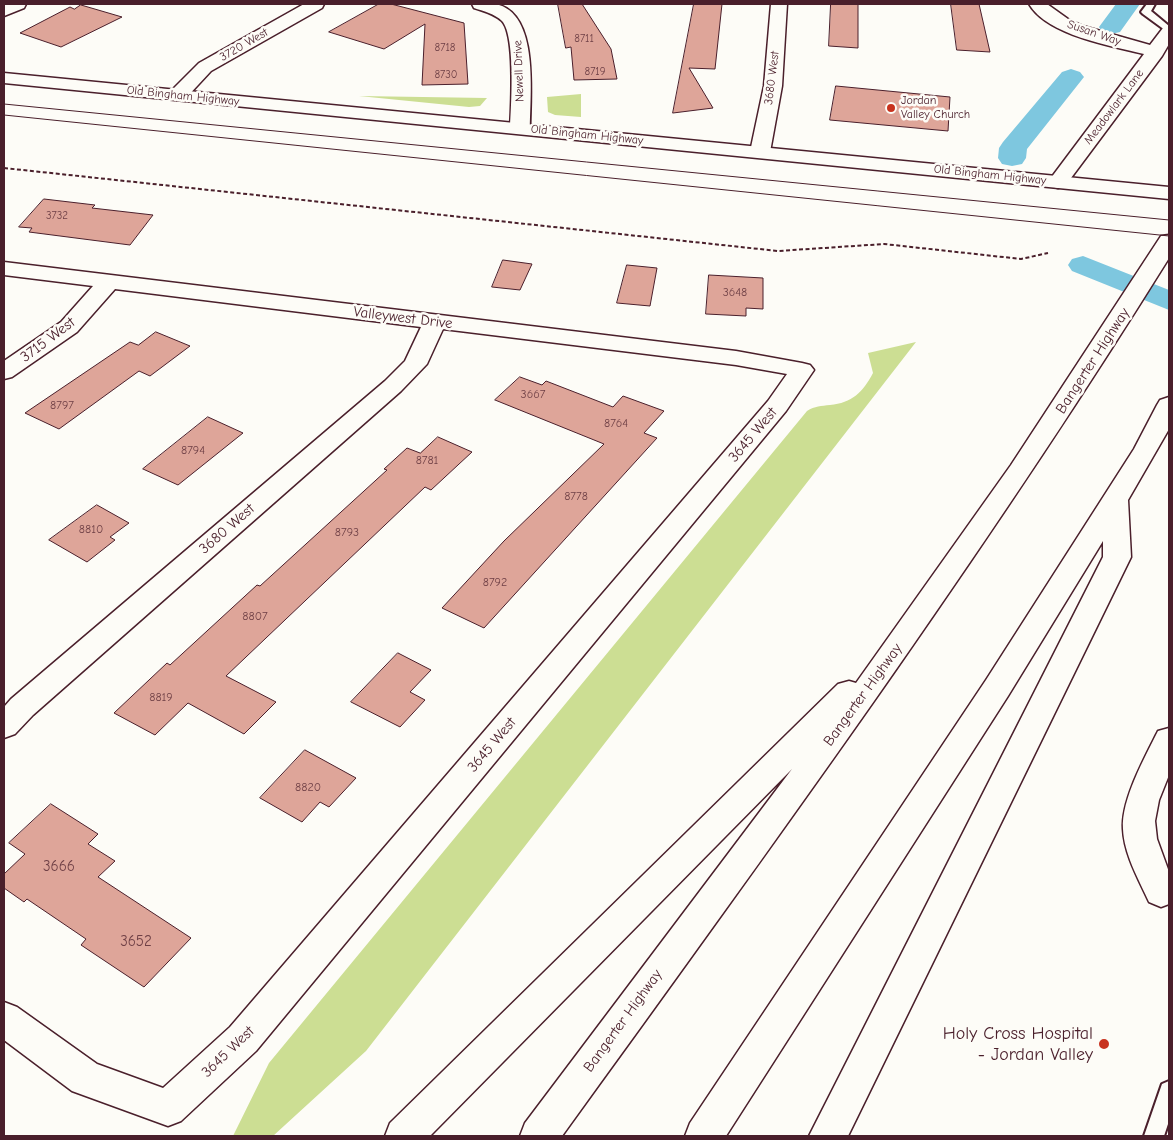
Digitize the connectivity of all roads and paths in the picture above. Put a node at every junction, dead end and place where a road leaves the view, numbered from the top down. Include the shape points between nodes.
1 (18, 4) edge
2 (316, 4) edge
3 (480, 4) edge
4 (779, 4) edge
5 (1037, 4) edge
6 (1151, 4) edge
7 (4, 11) edge
8 (1169, 31) edge
9 (1156, 52) junction
10 (4, 78) edge
11 (178, 95) junction
12 (520, 129) junction
13 (760, 152) junction
14 (4, 168) edge
15 (1058, 182) junction
16 (1161, 193) edge
17 (1169, 241) edge
18 (1048, 253) dead end
19 (4, 269) edge
20 (108, 282) junction
21 (435, 322) junction
22 (802, 370) joint
23 (4, 372) edge
24 (1169, 404) edge
25 (1115, 497) junction
26 (912, 629) junction
27 (4, 726) edge
28 (1169, 740) edge
29 (1167, 899) edge
30 (4, 1019) edge
31 (1169, 1091) edge
32 (404, 1136) edge
33 (539, 1136) edge
34 (704, 1136) edge
35 (828, 1136) edge
36 (1154, 1136) edge

1 - 7 main road
2 - 11 main road, 3720 West via 205,67
3 - 12 main road, Newell Drive via 510,19 518,35
4 - 13 main road, 3680 West via 774,86
5 - 9 main road, Susan Way via 1052,16 1088,34
6 - 8 lane via 1146,12
8 - 9 main road, Meadowlark Lane
9 - 15 main road, Meadowlark Lane
10 - 11 main road, Old Bingham Highway
11 - 12 main road, Old Bingham Highway
12 - 13 main road, Old Bingham Highway
13 - 15 main road, Old Bingham Highway
14 - 18 path via 778,251 884,244 1021,259
15 - 16 main road, Old Bingham Highway
17 - 26 main road, Bangerter Highway via 1108,340
19 - 20 main road, Valleywest Drive
20 - 21 main road, Valleywest Drive
20 - 23 main road, 3715 West via 69,327
21 - 22 main road, Valleywest Drive via 736,358
21 - 27 main road, 3680 West via 415,364 393,386
22 - 30 main road, 3645 West via 778,406 243,1040 168,1108 86,1078
24 - 25 main road via 1147,449
25 - 34 main road via 992,697
25 - 35 main road via 1117,557
26 - 32 main road
26 - 33 main road, Bangerter Highway
28 - 29 main road via 1144,800 1139,822 1142,840
31 - 36 lane

